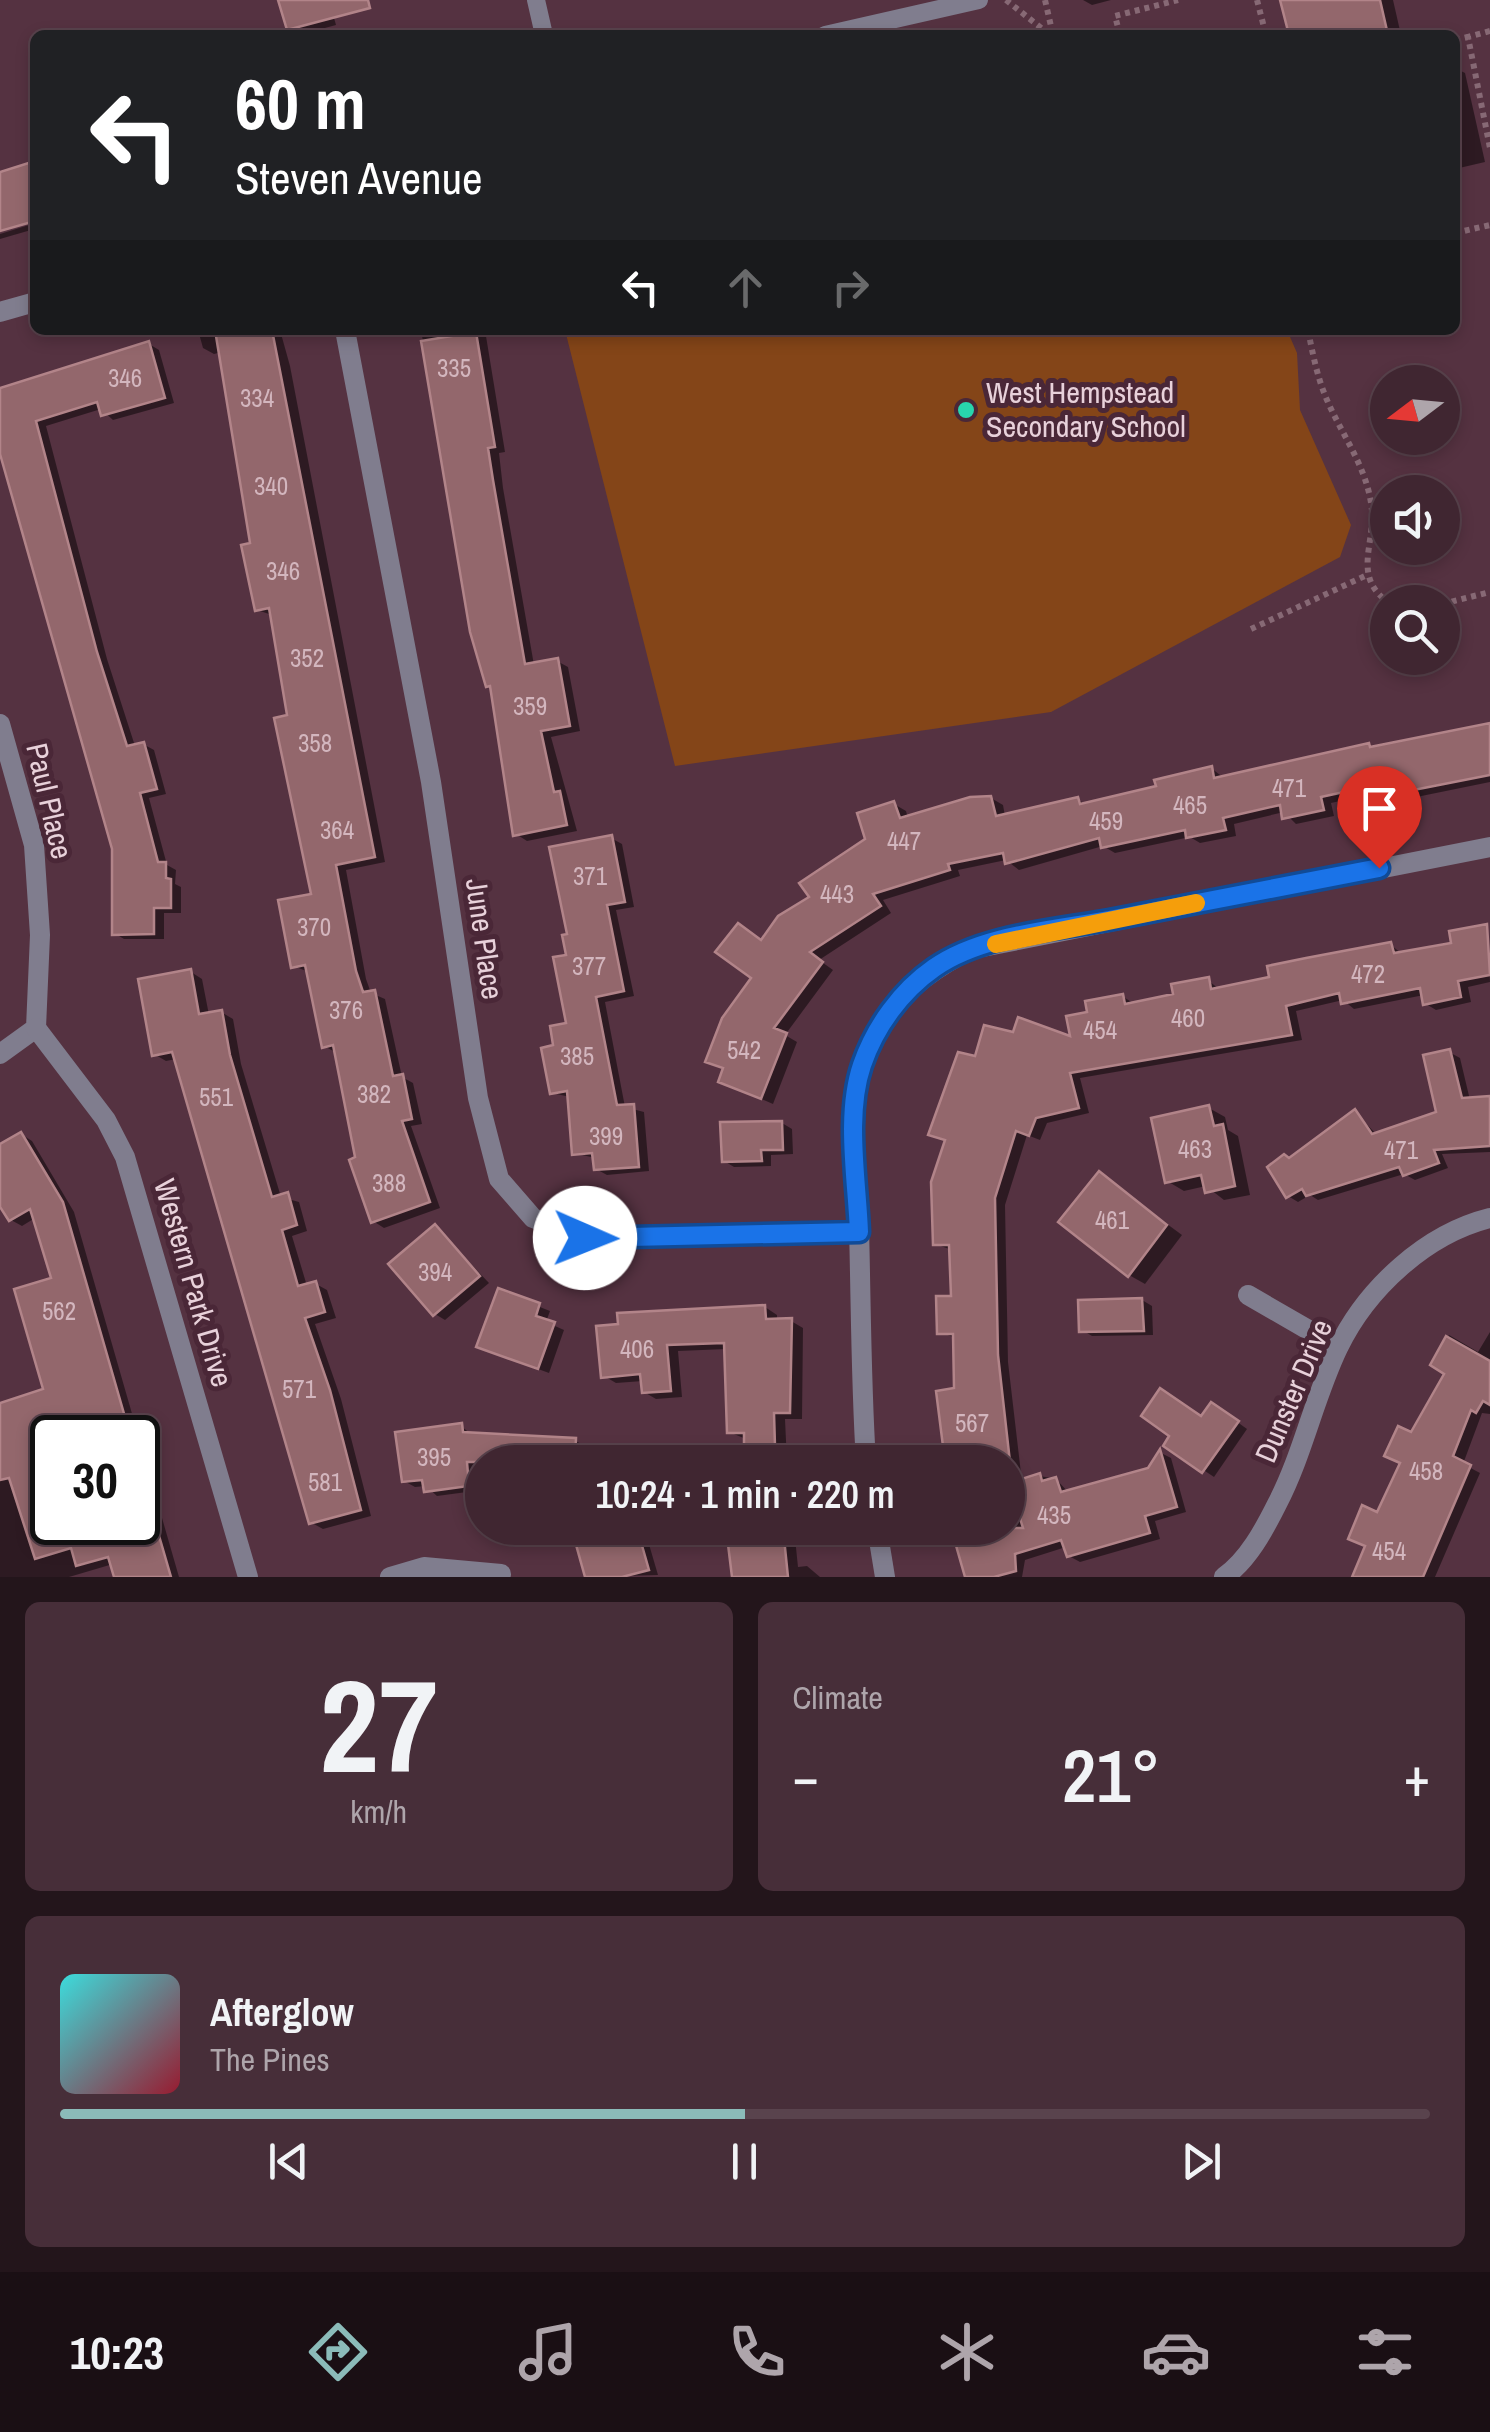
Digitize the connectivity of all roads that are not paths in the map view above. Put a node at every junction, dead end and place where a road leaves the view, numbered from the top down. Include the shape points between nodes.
1 (536, 0) edge
2 (980, 0) edge
3 (543, 30) edge
4 (846, 30) edge
5 (30, 303) edge
6 (0, 312) edge
7 (346, 335) edge
8 (0, 724) edge
9 (1490, 847) edge
10 (36, 1028) junction
11 (0, 1054) edge
12 (1490, 1218) edge
13 (859, 1232) junction
14 (1248, 1295) dead end
15 (1338, 1346) junction
16 (865, 1445) edge
17 (880, 1545) edge
18 (501, 1574) dead end
19 (248, 1577) edge
20 (390, 1577) edge
21 (885, 1577) edge
22 (1224, 1577) edge

1 - 3 lane
2 - 4 lane
5 - 6 street
7 - 13 street, June Place via 431,782 478,1098 499,1178 532,1218 585,1238
8 - 10 street, Paul Place via 34,845 40,935
9 - 13 street via 1045,932 972,950 934,968 898,1000 861,1069 855,1122
10 - 11 street
10 - 19 street, Western Park Drive via 106,1120 125,1157
12 - 15 street, Dunster Drive via 1418,1251 1370,1299
13 - 16 street
14 - 15 street
15 - 22 street, Dunster Drive via 1286,1488 1264,1530
17 - 21 street
18 - 20 street via 424,1567

